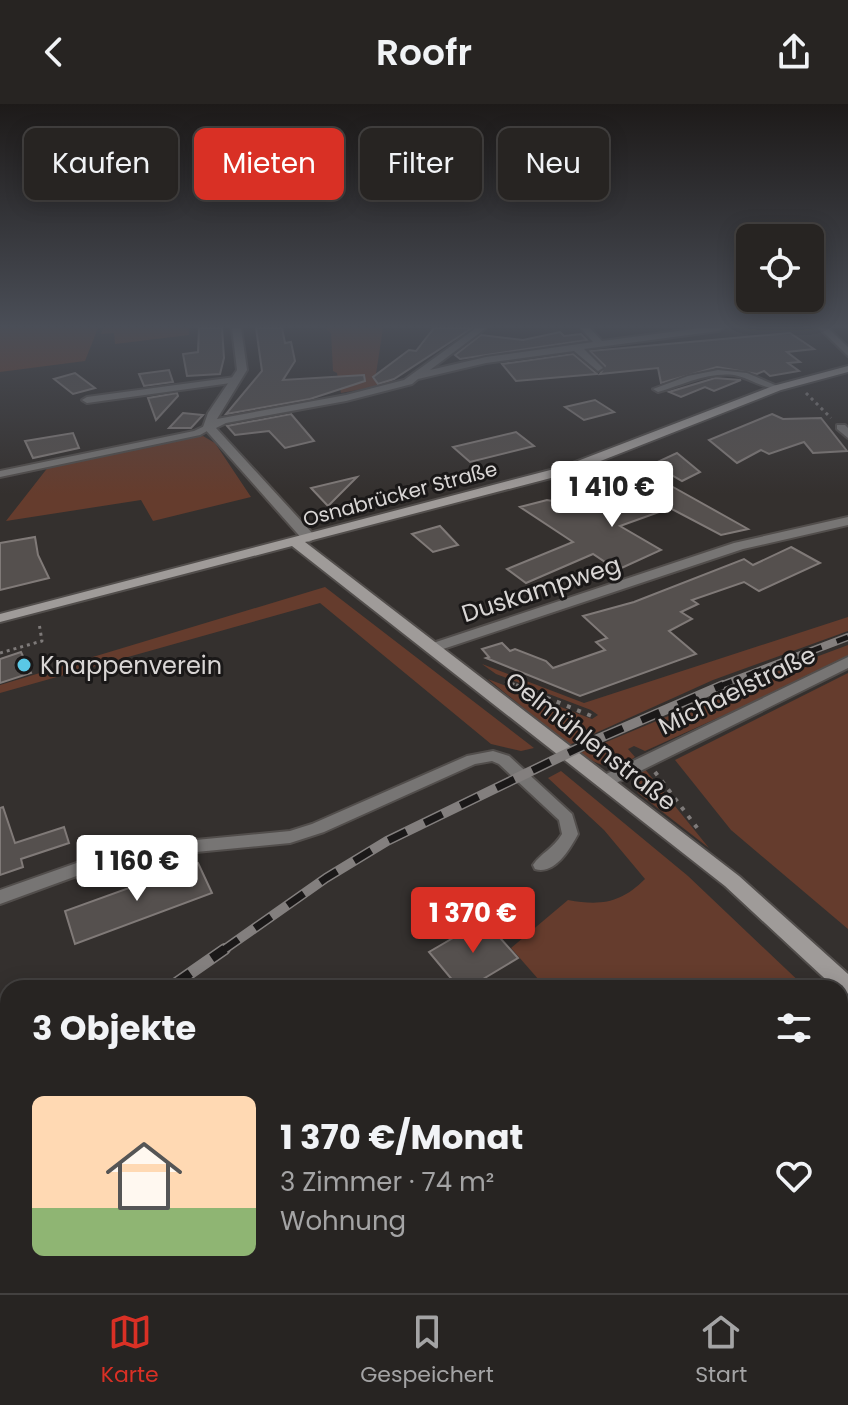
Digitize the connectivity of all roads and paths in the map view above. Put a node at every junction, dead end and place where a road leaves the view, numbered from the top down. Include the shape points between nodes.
1 (209, 383) edge
2 (233, 383) edge
3 (397, 383) edge
4 (678, 383) edge
5 (768, 383) edge
6 (794, 383) edge
7 (796, 383) edge
8 (777, 388) junction
9 (658, 389) dead end
10 (87, 400) dead end
11 (209, 427) junction
12 (844, 431) edge
13 (0, 474) edge
14 (848, 521) edge
15 (302, 540) junction
16 (33, 610) junction
17 (0, 618) edge
18 (432, 648) junction
19 (0, 653) edge
20 (848, 662) edge
21 (604, 782) junction
22 (541, 865) dead end
23 (0, 897) edge
24 (840, 980) edge

1 - 10 lane
2 - 11 street
3 - 11 street
4 - 9 lane
5 - 8 lane
6 - 8 main road, Osnabrücker Straße
7 - 12 path
8 - 15 main road, Osnabrücker Straße via 566,470
11 - 13 lane
11 - 15 street
14 - 18 street, Duskampweg via 739,546
15 - 16 main road, Osnabrücker Straße
15 - 18 main road, Oelmühlenstraße
16 - 17 main road, Osnabrücker Straße
16 - 19 path via 44,639
18 - 21 main road, Oelmühlenstraße
20 - 21 street, Michaelstraße
21 - 24 main road, Oelmühlenstraße via 732,881
22 - 23 lane via 560,851 570,834 566,818 504,760 493,756 472,760 290,837 122,853

